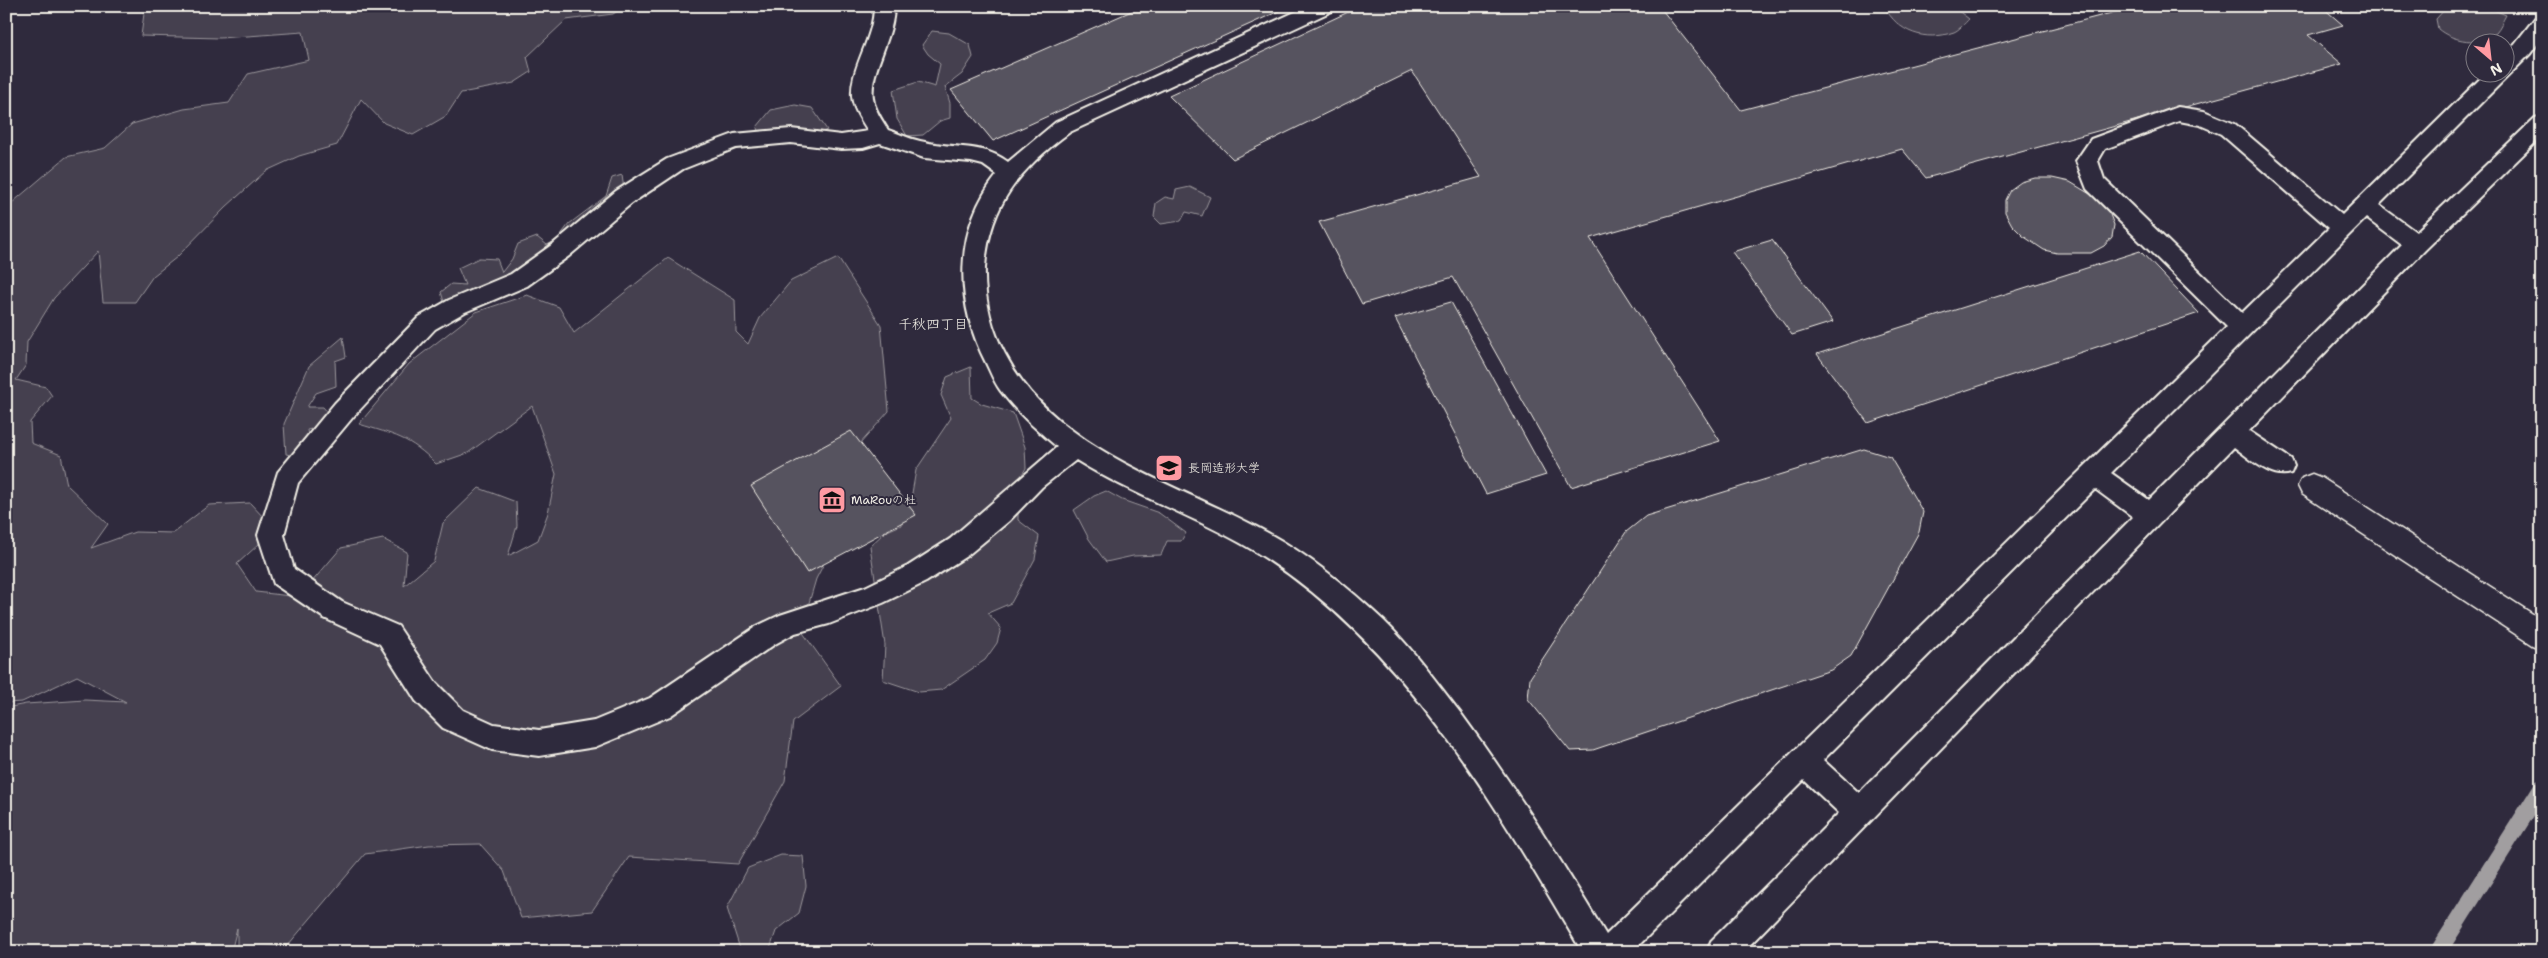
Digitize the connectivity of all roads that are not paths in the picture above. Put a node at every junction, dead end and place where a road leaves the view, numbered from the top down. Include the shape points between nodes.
1 (884, 6) edge
2 (1325, 6) edge
3 (2542, 23) edge
4 (2516, 57) edge
5 (2490, 82) edge
6 (2542, 123) edge
7 (880, 135) junction
8 (1009, 172) junction
9 (2364, 206) junction
10 (2342, 227) junction
11 (2417, 244) junction
12 (2243, 328) junction
13 (2232, 433) junction
14 (1074, 447) junction
15 (2282, 466) dead end
16 (2094, 474) junction
17 (2312, 486) dead end
18 (2150, 515) junction
19 (2542, 636) edge
20 (1804, 761) junction
21 (1859, 812) junction
22 (1599, 952) edge
23 (1610, 952) edge
24 (1722, 952) edge

1 - 7 lane via 884,29 862,96
2 - 8 lane via 1063,127 1033,148
3 - 4 lane
5 - 9 lane
6 - 11 lane
7 - 8 lane via 924,150 972,154 992,160
7 - 14 lane via 862,141 841,142 790,136 734,141 675,164 624,197 561,250 519,280 427,323 344,410 287,479 271,535 283,576 333,610 389,635 426,692 453,720 492,736 539,742 595,734 660,707 789,623 874,595 917,574 960,547
8 - 14 lane via 991,200 978,236 972,289 980,323 992,356 1012,390 1040,421
9 - 10 lane
9 - 11 lane
10 - 12 lane
10 - 12 lane via 2228,129 2204,118 2178,114 2098,144 2087,161 2095,184
11 - 13 lane
12 - 16 lane
13 - 15 lane
13 - 18 lane
14 - 22 lane via 1114,471 1262,543 1321,583 1376,631 1427,690 1480,762 1544,858
16 - 18 lane
16 - 20 lane
17 - 19 street
18 - 21 lane
20 - 21 lane
20 - 23 lane
21 - 24 lane

